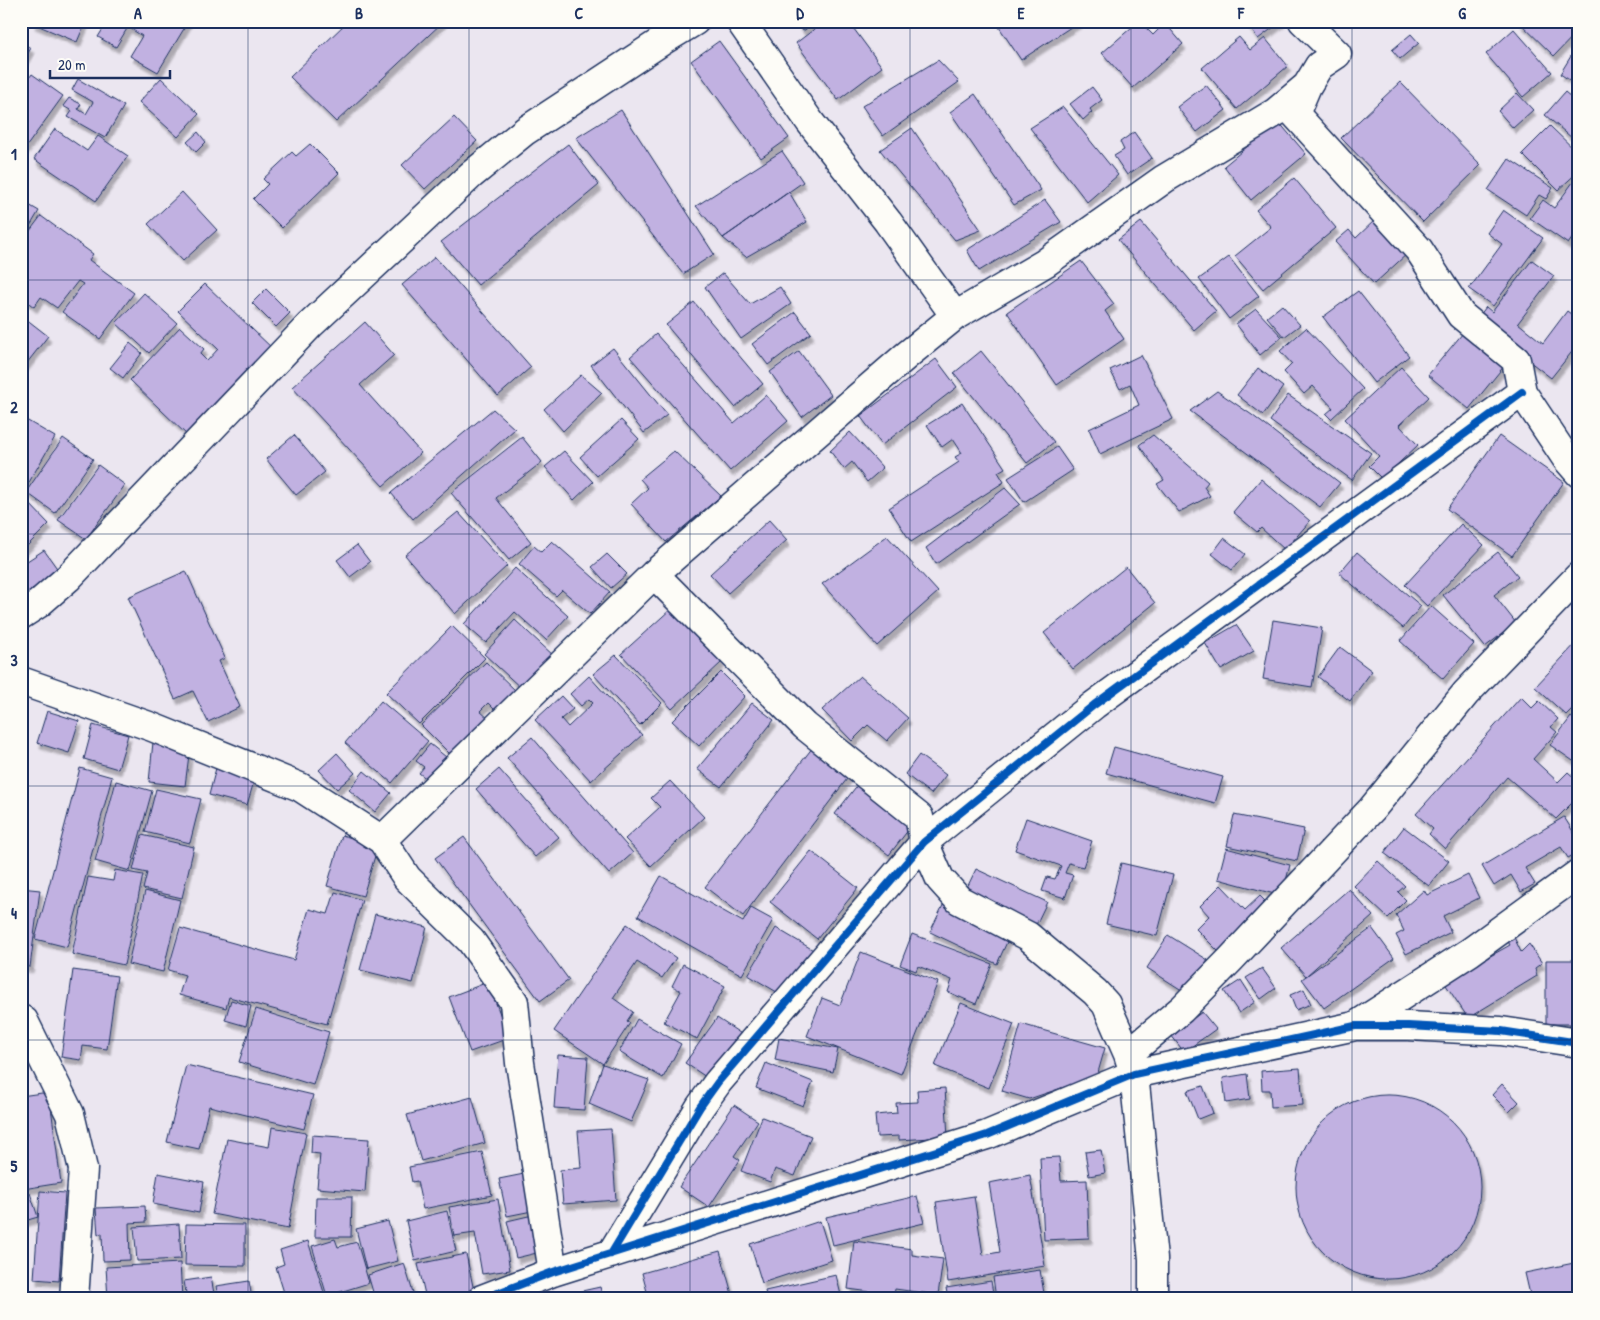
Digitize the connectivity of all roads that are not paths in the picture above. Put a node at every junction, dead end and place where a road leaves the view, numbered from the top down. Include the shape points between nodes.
1 (695, 21) edge
2 (740, 21) edge
3 (1303, 21) edge
4 (1307, 86) junction
5 (955, 316) junction
6 (1522, 392) junction
7 (1579, 473) edge
8 (654, 574) junction
9 (1579, 576) edge
10 (21, 615) edge
11 (21, 681) edge
12 (382, 840) junction
13 (924, 842) junction
14 (1579, 873) edge
15 (21, 1020) edge
16 (1355, 1026) junction
17 (1579, 1043) edge
18 (1130, 1064) junction
19 (611, 1254) junction
20 (553, 1272) junction
21 (74, 1299) edge
22 (482, 1299) edge
23 (1153, 1299) edge

1 - 10 street via 525,131 471,175 310,325 68,578
2 - 5 street via 810,122 888,222
3 - 4 street via 1337,54 1319,66
4 - 5 street via 1276,112 1164,179 1046,263
4 - 6 street via 1295,114 1419,250 1461,315 1516,360
5 - 8 street
6 - 7 street
6 - 13 street via 1094,705
8 - 12 street
8 - 13 street via 805,726 919,817
9 - 18 street via 1466,693 1372,809
11 - 12 street via 152,727 300,787
12 - 20 street via 407,878 471,941 514,1002 520,1063
13 - 18 street via 940,878 960,900 1028,936 1095,992 1106,1004
13 - 19 street via 718,1082
14 - 16 street via 1470,952
15 - 21 street via 70,1114 82,1169
16 - 17 street via 1501,1031
16 - 18 street
18 - 19 street via 987,1135
18 - 23 street via 1153,1259
19 - 20 street
20 - 22 street

